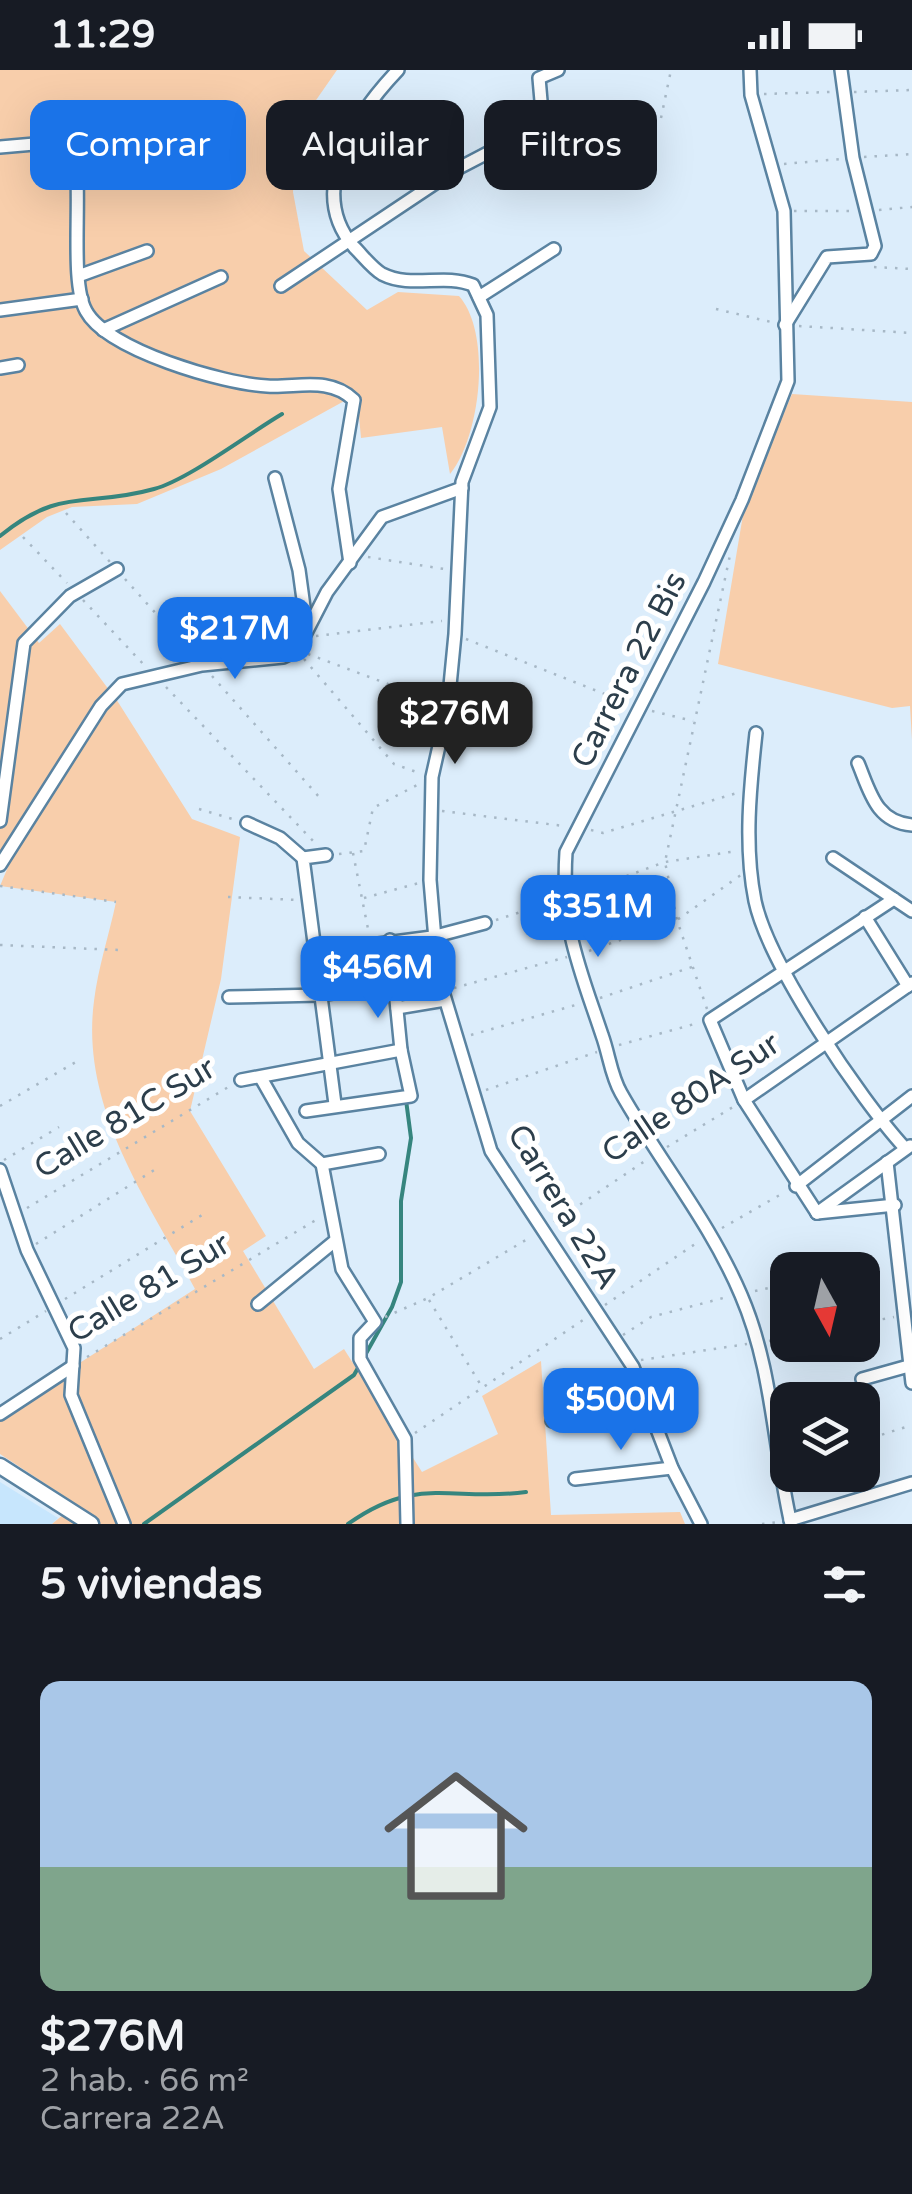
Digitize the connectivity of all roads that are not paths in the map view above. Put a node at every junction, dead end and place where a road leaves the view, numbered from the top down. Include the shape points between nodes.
1 (398, 70) edge
2 (558, 70) edge
3 (750, 70) edge
4 (840, 70) edge
5 (0, 147) edge
6 (348, 240) junction
7 (554, 249) dead end
8 (146, 251) dead end
9 (81, 276) junction
10 (221, 277) dead end
11 (281, 286) dead end
12 (479, 298) junction
13 (82, 300) junction
14 (0, 310) edge
15 (785, 325) junction
16 (103, 330) junction
17 (18, 365) dead end
18 (0, 368) edge
19 (275, 478) dead end
20 (462, 488) junction
21 (354, 559) junction
22 (117, 570) dead end
23 (306, 633) junction
24 (756, 733) dead end
25 (858, 762) dead end
26 (0, 821) edge
27 (247, 823) road end
28 (912, 826) edge
29 (326, 855) road end
30 (303, 858) junction
31 (834, 858) dead end
32 (0, 865) edge
33 (894, 899) junction
34 (912, 911) edge
35 (865, 917) junction
36 (485, 923) road end
37 (432, 937) junction
38 (390, 940) junction
39 (317, 952) junction
40 (787, 972) junction
41 (395, 983) junction
42 (910, 985) edge
43 (320, 994) junction
44 (444, 996) junction
45 (229, 997) dead end
46 (397, 1008) junction
47 (826, 1039) junction
48 (401, 1050) junction
49 (328, 1062) junction
50 (261, 1078) junction
51 (241, 1080) road end
52 (912, 1096) edge
53 (744, 1100) junction
54 (336, 1104) junction
55 (306, 1111) dead end
56 (880, 1121) junction
57 (908, 1146) edge
58 (379, 1154) dead end
59 (887, 1162) junction
60 (322, 1164) junction
61 (0, 1166) edge
62 (796, 1186) junction
63 (895, 1205) junction
64 (817, 1213) junction
65 (335, 1240) junction
66 (258, 1304) dead end
67 (911, 1365) edge
68 (73, 1366) junction
69 (862, 1380) road end
70 (912, 1383) edge
71 (651, 1412) junction
72 (0, 1414) edge
73 (552, 1421) dead end
74 (0, 1466) edge
75 (672, 1468) junction
76 (575, 1479) dead end
77 (912, 1484) edge
78 (790, 1522) edge
79 (92, 1524) edge
80 (124, 1524) edge
81 (407, 1524) edge
82 (701, 1524) edge

1 - 6 street via 332,174 332,201
2 - 6 street via 540,78 543,124 455,170
3 - 15 street, Carrera 22 Bis via 784,210
4 - 15 street via 875,246 871,254 827,257
5 - 9 street via 57,142 74,152
6 - 11 street
6 - 12 street via 379,272 414,282 452,277 473,285
7 - 12 street
8 - 9 street
9 - 13 street
10 - 16 street
12 - 20 street, Carrera 22A via 487,315 490,407
13 - 14 street
13 - 16 street
15 - 78 street, Carrera 22 Bis via 784,397 742,500 566,852 564,898 588,1002 619,1090 711,1234 760,1342
16 - 21 street via 245,384 344,390 354,400 339,489
17 - 18 street
19 - 23 street via 299,570
20 - 21 street via 382,516
20 - 37 street, Carrera 22A via 456,634 432,777
21 - 23 street
22 - 26 street via 76,592 24,643
23 - 32 street via 297,650 283,657 202,665 122,684 101,706
24 - 40 street via 750,868 769,944
25 - 28 street via 882,814
27 - 30 street
29 - 30 street
30 - 39 street
31 - 33 street
33 - 34 street
33 - 35 street
35 - 40 street
35 - 42 street
36 - 37 street
37 - 38 street
37 - 44 street, Carrera 22A
38 - 39 street
38 - 41 street
39 - 43 street
40 - 47 street
40 - 53 street via 710,1020
41 - 43 street
41 - 46 street
42 - 47 street, Calle 80A Sur
43 - 45 street
43 - 49 street
44 - 46 street
44 - 71 street, Carrera 22A via 491,1151 629,1362
46 - 48 street
47 - 53 street, Calle 80A Sur
47 - 56 street
48 - 49 street, Calle 81C Sur
48 - 54 street via 411,1096
49 - 50 street, Calle 81C Sur
49 - 54 street
50 - 51 street, Calle 81C Sur
50 - 60 street via 298,1144
52 - 56 street
53 - 62 street
54 - 55 street
56 - 57 street
56 - 62 street
57 - 59 street
58 - 60 street
59 - 63 street
59 - 64 street
60 - 65 street
61 - 68 street via 27,1250 74,1348
62 - 64 street
63 - 64 street
63 - 67 street
65 - 66 street
65 - 81 street via 342,1270 375,1322 357,1345 360,1359 405,1439
67 - 69 street
67 - 70 street
68 - 72 street, Calle 81 Sur
68 - 80 street via 70,1395
71 - 73 street
71 - 75 street, Carrera 22A
74 - 79 street
75 - 76 street
75 - 82 street, Carrera 22A
77 - 78 street

